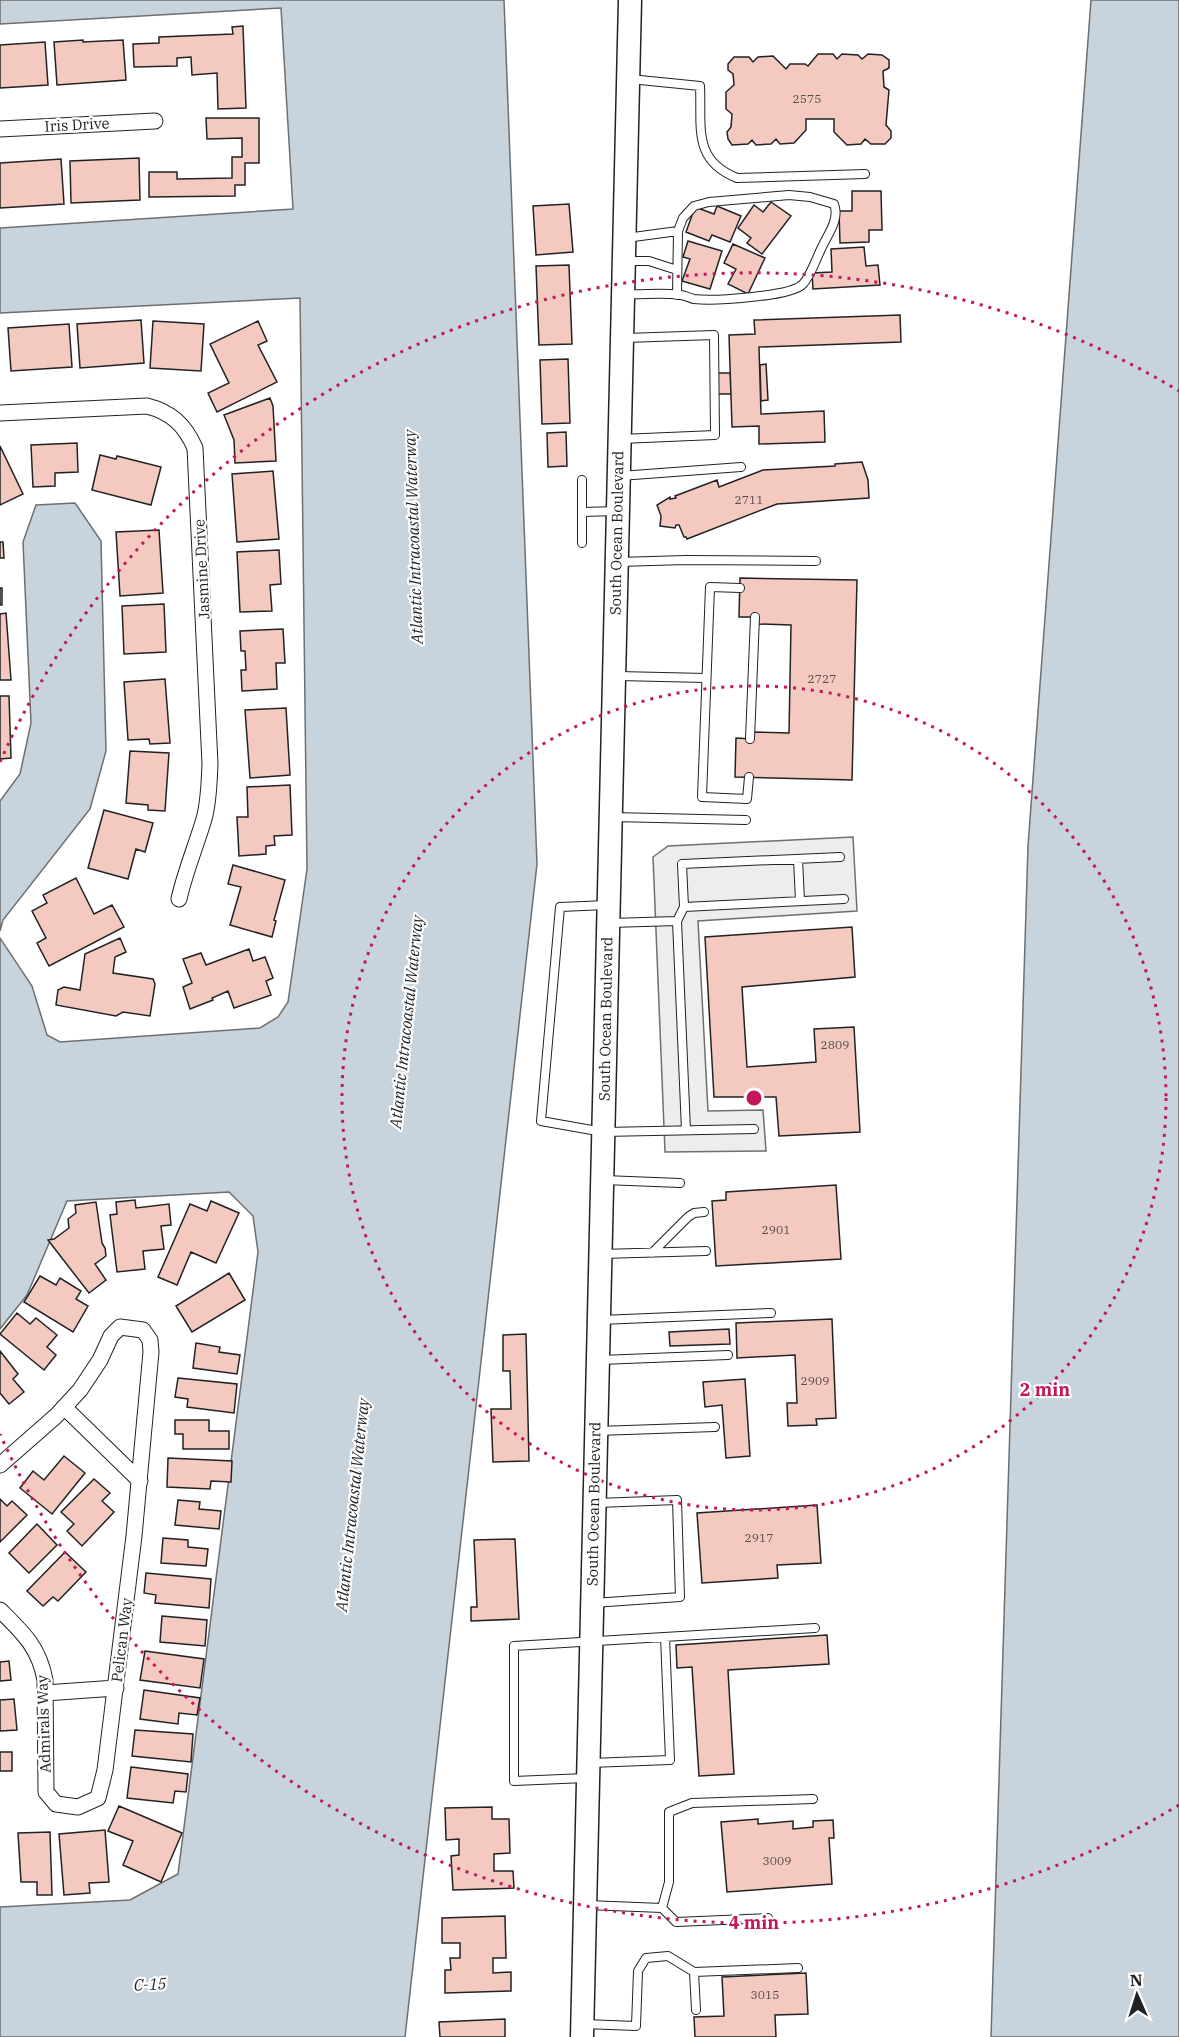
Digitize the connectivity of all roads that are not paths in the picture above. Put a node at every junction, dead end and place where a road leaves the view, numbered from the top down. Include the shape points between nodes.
1 (630, 0) edge
2 (628, 79) junction
3 (154, 121) dead end
4 (0, 129) edge
5 (865, 174) dead end
6 (678, 231) junction
7 (624, 250) junction
8 (677, 270) junction
9 (623, 294) junction
10 (677, 295) junction
11 (622, 338) junction
12 (0, 412) edge
13 (620, 439) junction
14 (741, 467) dead end
15 (619, 477) junction
16 (582, 480) dead end
17 (618, 511) junction
18 (582, 512) junction
19 (582, 543) dead end
20 (816, 561) dead end
21 (617, 562) junction
22 (740, 588) dead end
23 (755, 617) dead end
24 (614, 676) junction
25 (706, 678) junction
26 (750, 739) dead end
27 (749, 777) dead end
28 (611, 817) junction
29 (746, 820) dead end
30 (840, 857) dead end
31 (798, 859) junction
32 (179, 899) dead end
33 (844, 899) dead end
34 (800, 901) junction
35 (684, 907) junction
36 (609, 914) junction
37 (677, 921) junction
38 (754, 1129) dead end
39 (686, 1130) junction
40 (603, 1132) junction
41 (602, 1180) junction
42 (680, 1183) dead end
43 (704, 1212) dead end
44 (706, 1251) dead end
45 (652, 1253) junction
46 (600, 1254) junction
47 (771, 1313) dead end
48 (599, 1320) junction
49 (728, 1355) dead end
50 (598, 1360) junction
51 (64, 1407) junction
52 (716, 1427) dead end
53 (596, 1431) junction
54 (0, 1465) edge
55 (140, 1481) junction
56 (594, 1503) junction
57 (592, 1603) junction
58 (0, 1610) edge
59 (815, 1628) dead end
60 (665, 1637) junction
61 (591, 1641) junction
62 (116, 1688) junction
63 (45, 1693) junction
64 (588, 1771) junction
65 (98, 1798) joint
66 (813, 1799) dead end
67 (585, 1905) junction
68 (662, 1908) junction
69 (768, 1918) dead end
70 (798, 1968) dead end
71 (694, 1972) junction
72 (696, 2010) dead end
73 (582, 2031) edge

1 - 2 main road, South Ocean Boulevard
2 - 5 lane via 699,86 703,148 710,162 722,172 737,178
2 - 7 main road, South Ocean Boulevard
3 - 4 street, Iris Drive
6 - 7 lane
6 - 8 lane
6 - 10 lane via 687,212 709,202 789,195 828,201 836,210 802,285 776,295 694,299
7 - 8 lane
7 - 9 main road, South Ocean Boulevard
8 - 10 lane
9 - 10 lane
9 - 11 main road, South Ocean Boulevard
11 - 13 main road, South Ocean Boulevard
11 - 13 lane via 714,335 715,435
12 - 32 street, Jasmine Drive via 147,406 160,409 182,425 195,448 209,793
13 - 15 main road, South Ocean Boulevard
14 - 15 lane
15 - 17 main road, South Ocean Boulevard
16 - 18 lane
17 - 18 lane
17 - 21 main road, South Ocean Boulevard
18 - 19 lane
20 - 21 lane
21 - 24 main road, South Ocean Boulevard
22 - 25 lane via 710,587
23 - 26 lane
24 - 25 lane
24 - 28 main road, South Ocean Boulevard
25 - 27 lane via 702,797 747,799
28 - 29 lane
28 - 36 main road, South Ocean Boulevard
30 - 31 lane
31 - 34 lane
31 - 35 lane via 682,864
33 - 34 lane
34 - 35 lane
35 - 37 lane
36 - 37 lane
36 - 40 main road, South Ocean Boulevard
36 - 40 lane via 560,907 541,1121
37 - 39 lane
38 - 39 lane
39 - 40 lane
40 - 41 main road, South Ocean Boulevard
41 - 42 lane
41 - 46 main road, South Ocean Boulevard
43 - 45 lane via 688,1217
44 - 45 lane
45 - 46 lane
46 - 48 main road, South Ocean Boulevard
47 - 48 lane
48 - 50 main road, South Ocean Boulevard
49 - 50 lane
50 - 53 main road, South Ocean Boulevard
51 - 54 street, Pelican Way
51 - 55 street
51 - 55 street, Pelican Way via 80,1390 120,1327 143,1330 150,1340 151,1352
52 - 53 lane
53 - 56 main road, South Ocean Boulevard
55 - 62 street, Pelican Way
56 - 57 main road, South Ocean Boulevard
56 - 57 lane via 677,1500 680,1597
57 - 61 main road, South Ocean Boulevard
58 - 63 street, Admirals Way via 38,1655
59 - 60 lane
60 - 61 lane
60 - 64 lane via 670,1760
61 - 64 main road, South Ocean Boulevard
61 - 64 lane via 514,1646 514,1781
62 - 63 street
62 - 65 street, Pelican Way
63 - 65 street, Admirals Way via 46,1792 56,1804 78,1807
64 - 67 main road, South Ocean Boulevard
66 - 68 lane via 692,1803 669,1812 669,1882
67 - 68 lane
67 - 73 main road, South Ocean Boulevard
68 - 69 lane via 676,1922
70 - 71 lane
71 - 72 lane
71 - 73 lane via 668,1956 646,1958 638,1971 636,2026

